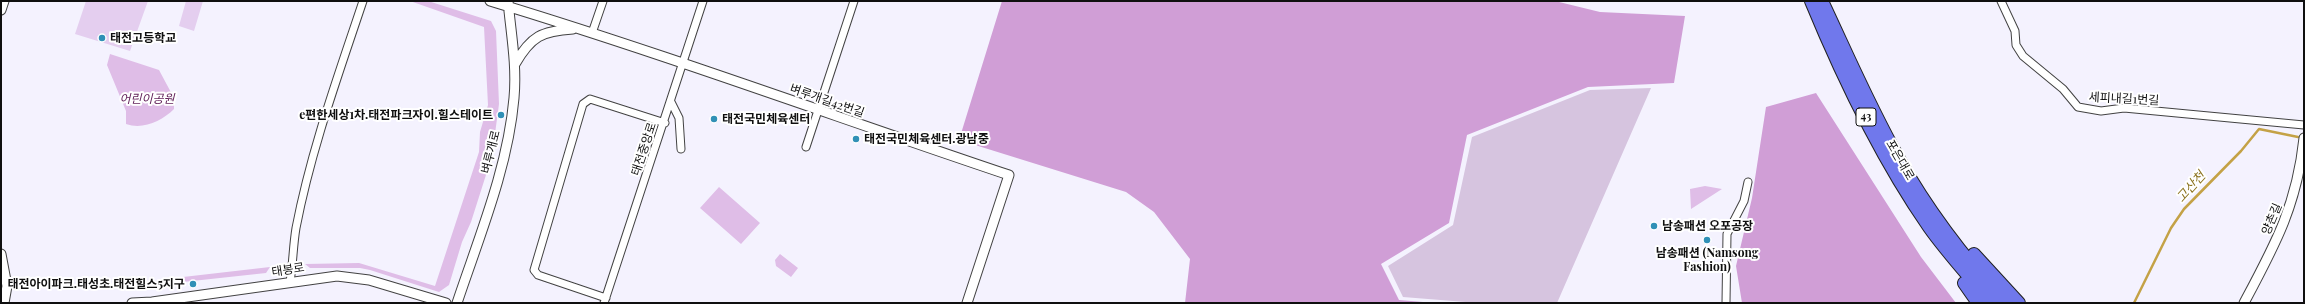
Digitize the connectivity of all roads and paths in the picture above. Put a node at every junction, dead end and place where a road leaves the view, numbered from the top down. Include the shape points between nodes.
1 (4, 1) edge
2 (363, 1) edge
3 (490, 1) edge
4 (603, 1) edge
5 (704, 1) edge
6 (854, 1) edge
7 (1811, 1) edge
8 (1822, 1) edge
9 (2001, 1) edge
10 (508, 4) edge
11 (1, 10) edge
12 (579, 29) junction
13 (592, 33) junction
14 (683, 63) junction
15 (515, 64) junction
16 (672, 102) junction
17 (818, 111) junction
18 (665, 123) junction
19 (2304, 125) edge
20 (2304, 138) edge
21 (806, 147) dead end
22 (681, 149) dead end
23 (1748, 182) dead end
24 (1920, 194) junction
25 (1930, 228) junction
26 (1, 254) edge
27 (290, 282) junction
28 (605, 300) edge
29 (4, 303) edge
30 (132, 303) edge
31 (446, 303) edge
32 (457, 303) edge
33 (967, 303) edge
34 (1726, 303) edge
35 (1978, 303) edge
36 (1991, 303) edge
37 (2006, 303) edge
38 (2020, 303) edge
39 (2244, 303) edge

1 - 11 street
2 - 27 street via 321,129 305,190 295,236
3 - 10 street, 벼루개길42번길
4 - 13 street
5 - 14 street, 태전중앙로
6 - 17 street
7 - 25 highway, 포은대로 / 43 via 1856,99 1902,185
8 - 24 highway, 포은대로 / 43 via 1863,92
9 - 19 street, 세피내길1번길 via 2015,31 2016,45 2023,56 2063,89 2078,108 2101,111 2124,108
10 - 12 street, 벼루개길42번길
10 - 15 street, 벼루개로
12 - 13 street, 벼루개길42번길
12 - 15 street via 544,33 530,43
13 - 14 street, 벼루개길42번길
14 - 16 street, 태전중앙로
14 - 17 street, 벼루개길42번길
15 - 32 street, 벼루개로 via 514,98 504,154
16 - 18 street, 태전중앙로
16 - 22 street via 679,118
17 - 21 street
17 - 33 street, 벼루개길42번길 via 1009,175
18 - 28 street, 태전중앙로
18 - 28 street via 590,99 582,104 534,270 538,275
20 - 39 street, 양촌길 via 2299,177 2286,219
23 - 34 street via 1744,200 1728,234
24 - 37 highway, 포은대로 / 43 via 1941,226
24 - 38 highway
25 - 35 highway via 1946,260
25 - 36 highway, 포은대로 / 43
26 - 29 street via 7,286
27 - 30 street, 태봉로
27 - 31 street, 태봉로 via 349,276

